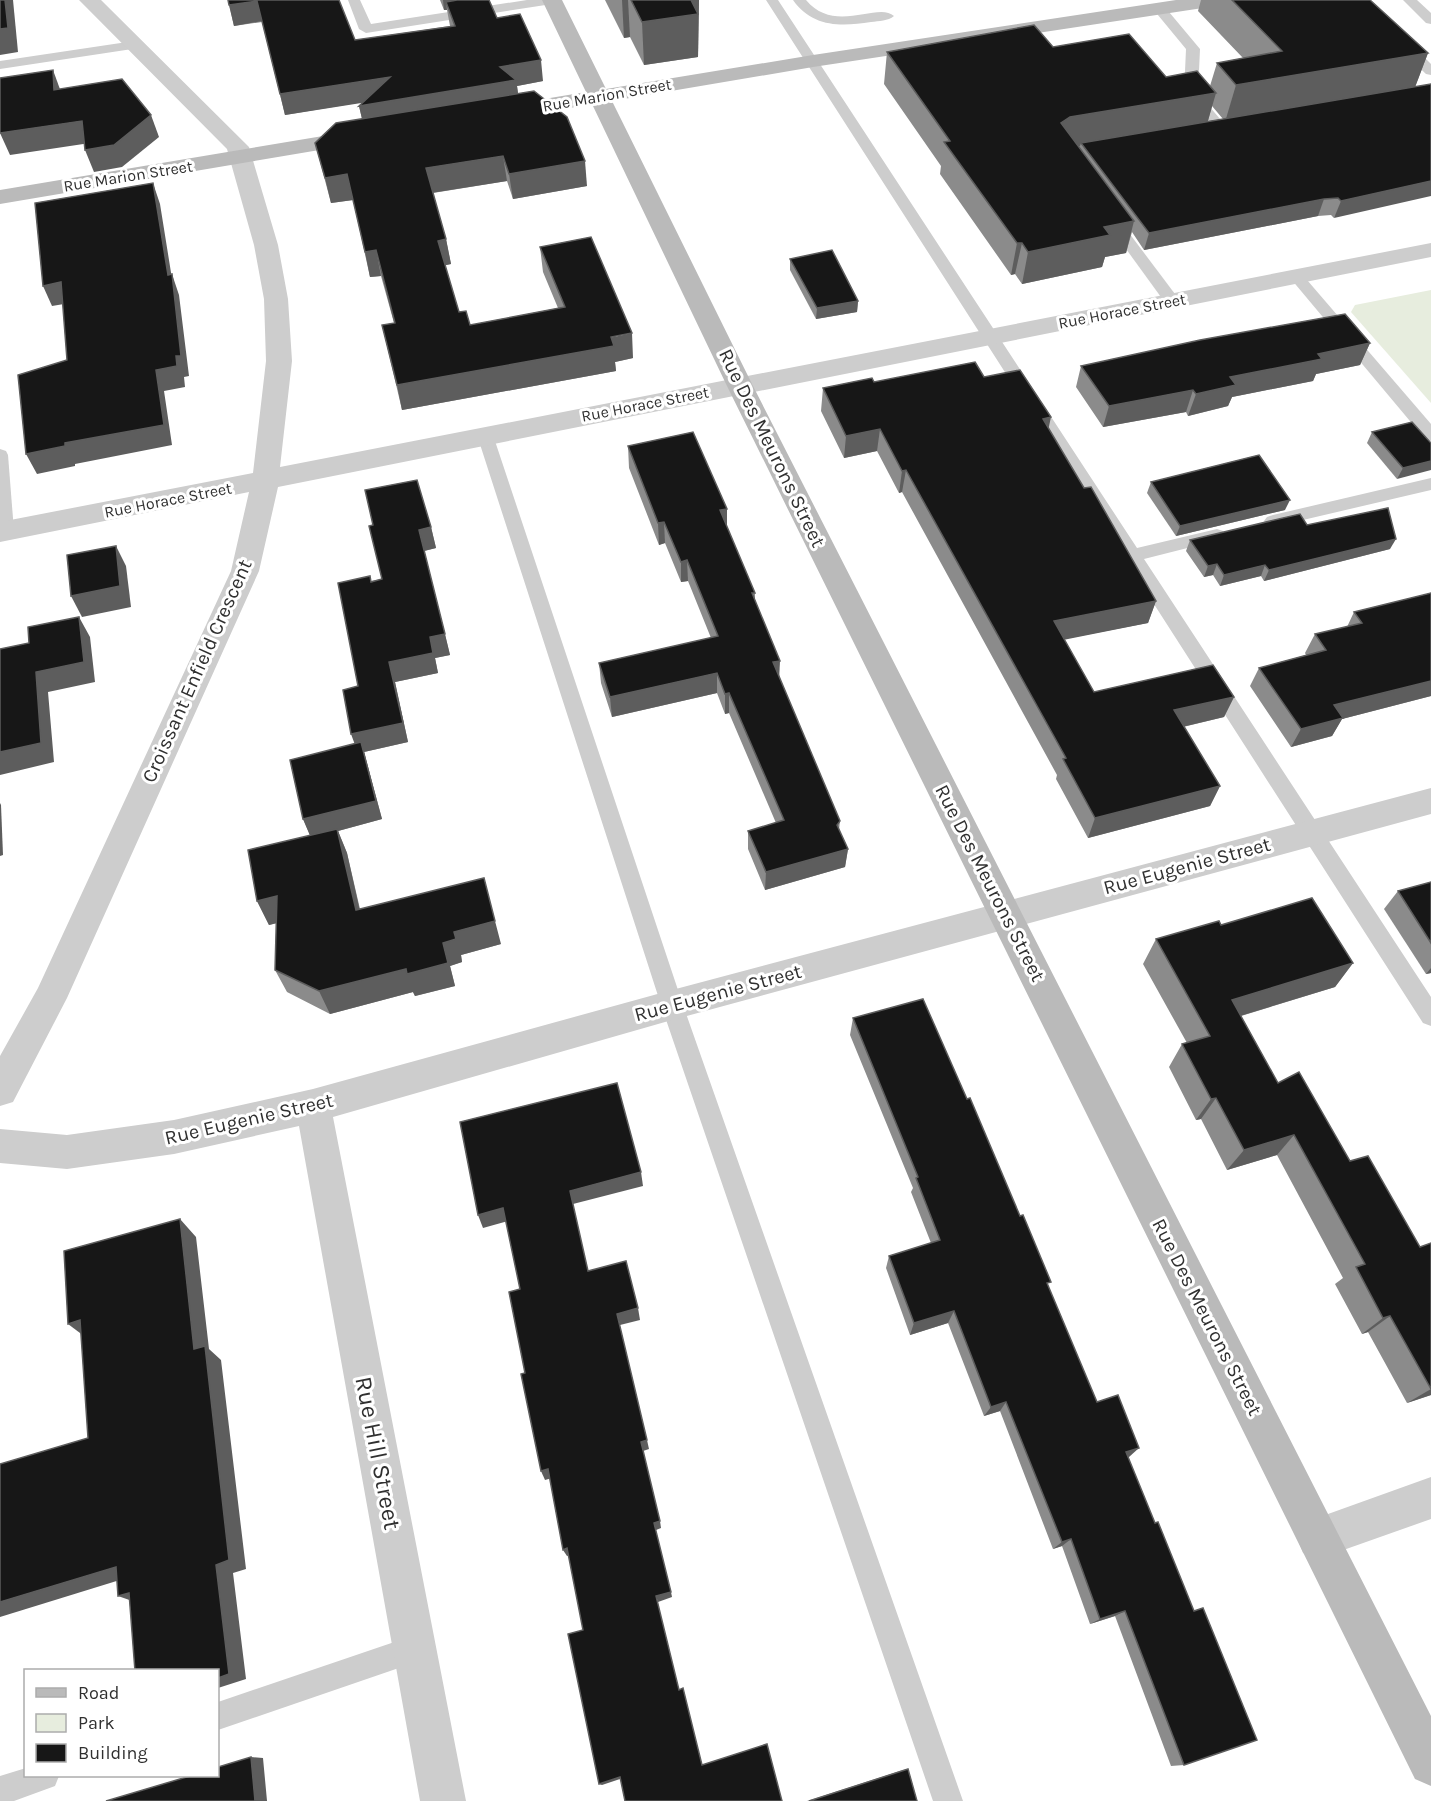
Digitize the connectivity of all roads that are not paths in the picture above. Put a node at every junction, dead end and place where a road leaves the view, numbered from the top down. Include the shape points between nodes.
1 (89, 0) edge
2 (354, 0) edge
3 (552, 0) edge
4 (772, 0) edge
5 (799, 0) edge
6 (1216, 0) edge
7 (1409, 0) edge
8 (1159, 9) junction
9 (886, 15) dead end
10 (1431, 20) edge
11 (1390, 32) edge
12 (134, 45) junction
13 (813, 61) junction
14 (0, 65) edge
15 (1431, 71) edge
16 (599, 96) junction
17 (482, 116) edge
18 (1198, 132) edge
19 (380, 133) edge
20 (242, 157) junction
21 (0, 197) edge
22 (1105, 211) edge
23 (1431, 250) edge
24 (1296, 276) junction
25 (1172, 301) junction
26 (992, 336) junction
27 (740, 386) junction
28 (485, 435) junction
29 (1431, 435) edge
30 (0, 455) edge
31 (265, 482) junction
32 (1431, 484) edge
33 (1259, 525) edge
34 (1236, 530) edge
35 (3, 532) edge
36 (1133, 555) junction
37 (1431, 801) edge
38 (1311, 833) junction
39 (1006, 915) junction
40 (672, 1005) junction
41 (1431, 1016) edge
42 (1, 1086) edge
43 (313, 1106) junction
44 (0, 1146) edge
45 (1431, 1498) edge
46 (1318, 1538) junction
47 (415, 1649) junction
48 (219, 1716) edge
49 (1431, 1763) edge
50 (42, 1777) edge
51 (0, 1791) edge
52 (443, 1801) edge
53 (948, 1801) edge

1 - 12 street, Croissant Enfield Crescent
2 - 3 lane via 366,29
3 - 16 street, Rue Des Meurons Street
4 - 13 lane
5 - 9 lane via 806,12 818,19 838,21
6 - 8 street, Rue Marion Street
7 - 10 lane
8 - 13 street, Rue Marion Street
8 - 18 lane via 1193,49 1191,94 1227,128
11 - 15 lane
12 - 14 lane
12 - 20 street, Croissant Enfield Crescent via 238,147
13 - 16 street, Rue Marion Street
13 - 26 lane
16 - 17 street, Rue Marion Street
16 - 27 street, Rue Des Meurons Street
19 - 20 street, Rue Marion Street
20 - 21 street, Rue Marion Street
20 - 31 street, Croissant Enfield Crescent via 276,299 279,361
22 - 25 lane
23 - 24 street, Rue Horace Street
24 - 25 street, Rue Horace Street
24 - 29 lane
25 - 26 street, Rue Horace Street
26 - 27 street, Rue Horace Street
26 - 36 lane
27 - 28 street, Rue Horace Street
27 - 39 street, Rue Des Meurons Street
28 - 31 street, Rue Horace Street
28 - 40 lane
30 - 35 lane
31 - 35 street, Rue Horace Street
31 - 42 street, Croissant Enfield Crescent via 245,570 50,998
32 - 33 lane
34 - 36 lane
36 - 38 lane
37 - 38 street, Rue Eugenie Street
38 - 39 street, Rue Eugenie Street
38 - 41 lane
39 - 40 street, Rue Eugenie Street
39 - 46 street, Rue Des Meurons Street
40 - 43 street, Rue Eugenie Street
40 - 53 lane
43 - 44 street, Rue Eugenie Street via 174,1137 67,1152
43 - 47 street, Rue Hill Street
45 - 46 street
46 - 49 street, Rue Des Meurons Street
47 - 48 lane
47 - 52 street, Rue Hill Street
50 - 51 lane

